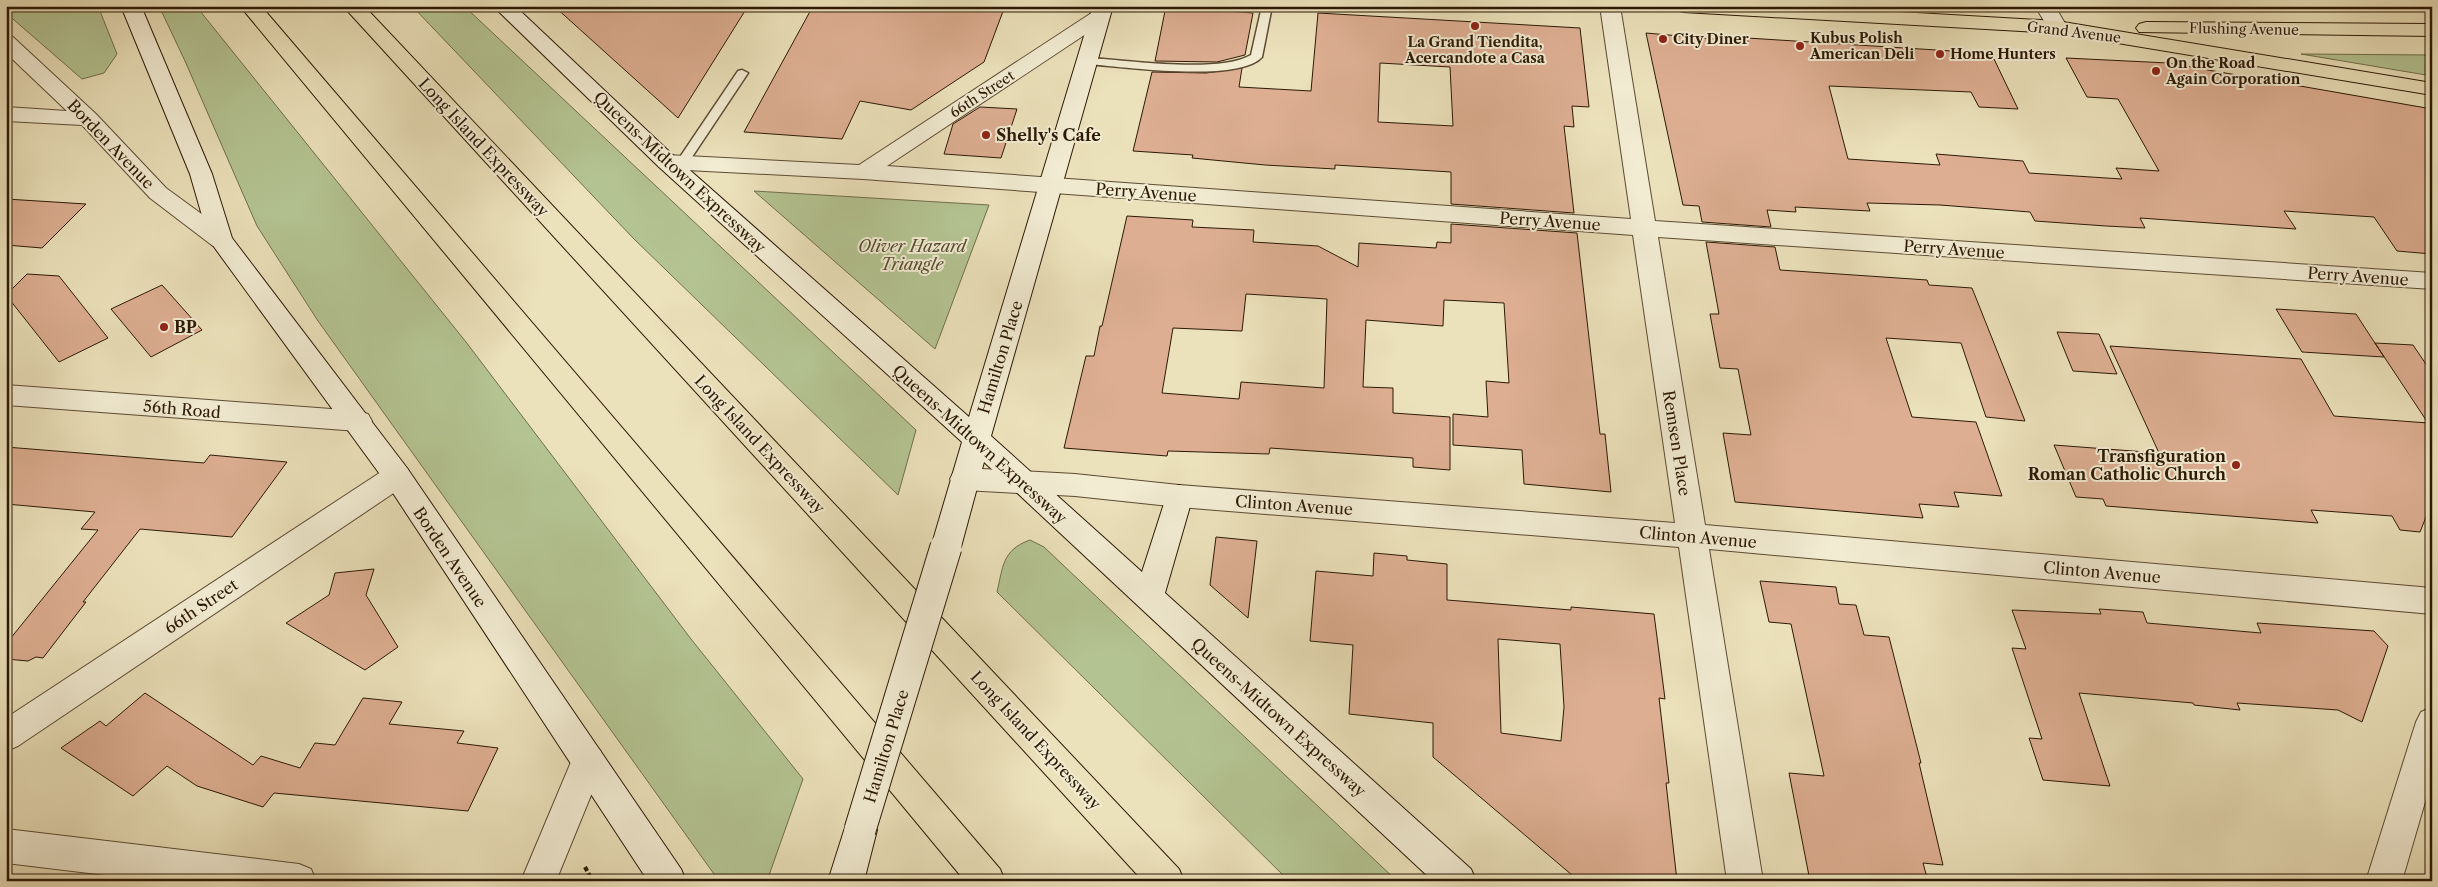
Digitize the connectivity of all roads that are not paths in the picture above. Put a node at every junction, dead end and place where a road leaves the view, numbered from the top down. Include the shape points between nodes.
1 (131, 6) edge
2 (250, 6) edge
3 (353, 6) edge
4 (503, 6) edge
5 (1267, 6) edge
6 (1610, 6) edge
7 (1683, 6) edge
8 (2046, 6) edge
9 (1102, 11) edge
10 (2057, 27) junction
11 (2432, 30) edge
12 (6, 41) edge
13 (28, 60) junction
14 (1088, 60) junction
15 (6, 69) edge
16 (742, 73) dead end
17 (2432, 89) edge
18 (6, 114) edge
19 (88, 119) junction
20 (675, 162) junction
21 (863, 172) junction
22 (1052, 186) junction
23 (1643, 228) junction
24 (221, 240) junction
25 (2432, 281) edge
26 (6, 395) edge
27 (358, 421) junction
28 (975, 439) junction
29 (396, 476) junction
30 (964, 479) junction
31 (1026, 484) junction
32 (1179, 496) junction
33 (1691, 536) junction
34 (1149, 597) junction
35 (2432, 601) edge
36 (2432, 722) edge
37 (6, 736) edge
38 (588, 762) junction
39 (6, 846) edge
40 (300, 881) edge
41 (538, 881) edge
42 (669, 881) edge
43 (846, 881) edge
44 (988, 881) edge
45 (1167, 881) edge
46 (1458, 881) edge
47 (1745, 881) edge
48 (2384, 881) edge

1 - 24 street, Borden Avenue via 201,174
2 - 44 main road
3 - 45 main road, Long Island Expressway
4 - 20 street, Queens-Midtown Expressway
5 - 14 lane via 1256,57 1242,65 1215,69
6 - 23 street, Remsen Place
7 - 10 main road, Grand Avenue
8 - 10 street
9 - 14 street, Hamilton Place
9 - 21 street, 66th Street
10 - 11 main road, Flushing Avenue
10 - 17 main road, Grand Avenue
12 - 13 street, Borden Avenue
13 - 15 street
13 - 19 street, Borden Avenue
14 - 22 street, Hamilton Place
16 - 20 lane
18 - 19 street
19 - 24 street, Borden Avenue via 158,193
20 - 21 street, Perry Avenue
20 - 28 street, Queens-Midtown Expressway
21 - 22 street, Perry Avenue
22 - 23 street, Perry Avenue
22 - 28 street, Hamilton Place
23 - 25 street, Perry Avenue
23 - 33 street, Remsen Place
24 - 27 street, Borden Avenue
26 - 27 street, 56th Road
27 - 29 street, Borden Avenue
28 - 30 street, Hamilton Place
28 - 31 street, Queens-Midtown Expressway
29 - 37 street, 66th Street
29 - 38 street, Borden Avenue
30 - 31 street, Clinton Avenue
30 - 43 street, Hamilton Place, bridge
31 - 32 street, Clinton Avenue via 1075,485
31 - 34 street, Queens-Midtown Expressway
32 - 33 street, Clinton Avenue
32 - 34 street
33 - 35 street, Clinton Avenue
33 - 47 street, Remsen Place
34 - 46 street, Queens-Midtown Expressway
36 - 48 street
38 - 41 street
38 - 42 street, Borden Avenue
39 - 40 street

